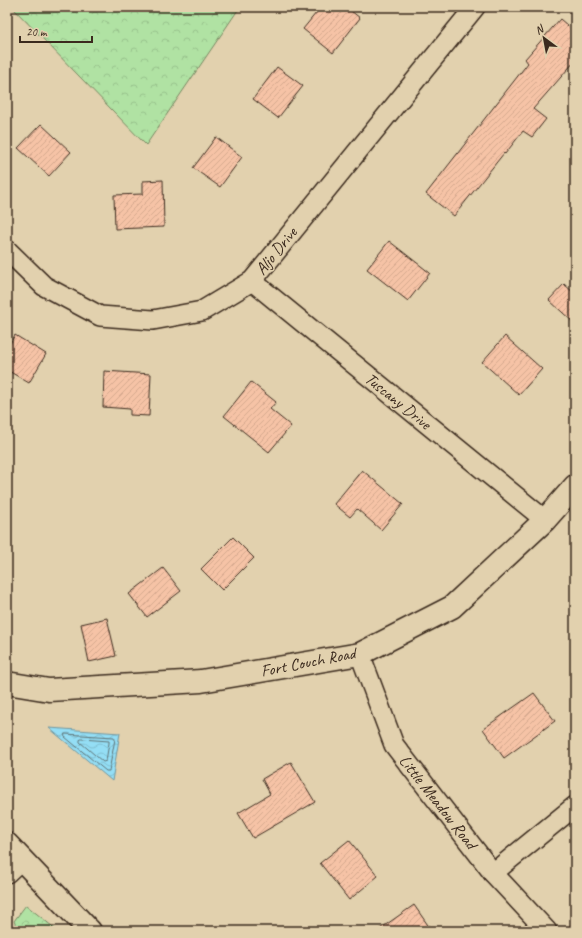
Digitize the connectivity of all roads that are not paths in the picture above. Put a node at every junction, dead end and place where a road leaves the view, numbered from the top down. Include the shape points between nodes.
1 (475, 7) edge
2 (7, 250) edge
3 (252, 281) junction
4 (575, 486) edge
5 (545, 520) junction
6 (360, 654) junction
7 (7, 683) edge
8 (575, 806) edge
9 (7, 844) edge
10 (15, 866) edge
11 (493, 874) junction
12 (90, 931) edge
13 (547, 931) edge

1 - 3 street, Aljo Drive
2 - 3 street, Aljo Drive via 44,286 100,316 153,320 202,311
3 - 5 street, Tuscany Drive
4 - 5 street, Fort Couch Road
5 - 6 street, Fort Couch Road via 452,606
6 - 7 street, Fort Couch Road via 201,682 49,690
6 - 11 street, Little Meadow Road via 394,745
8 - 11 street
9 - 10 street
10 - 12 street
11 - 13 street, Little Meadow Road

